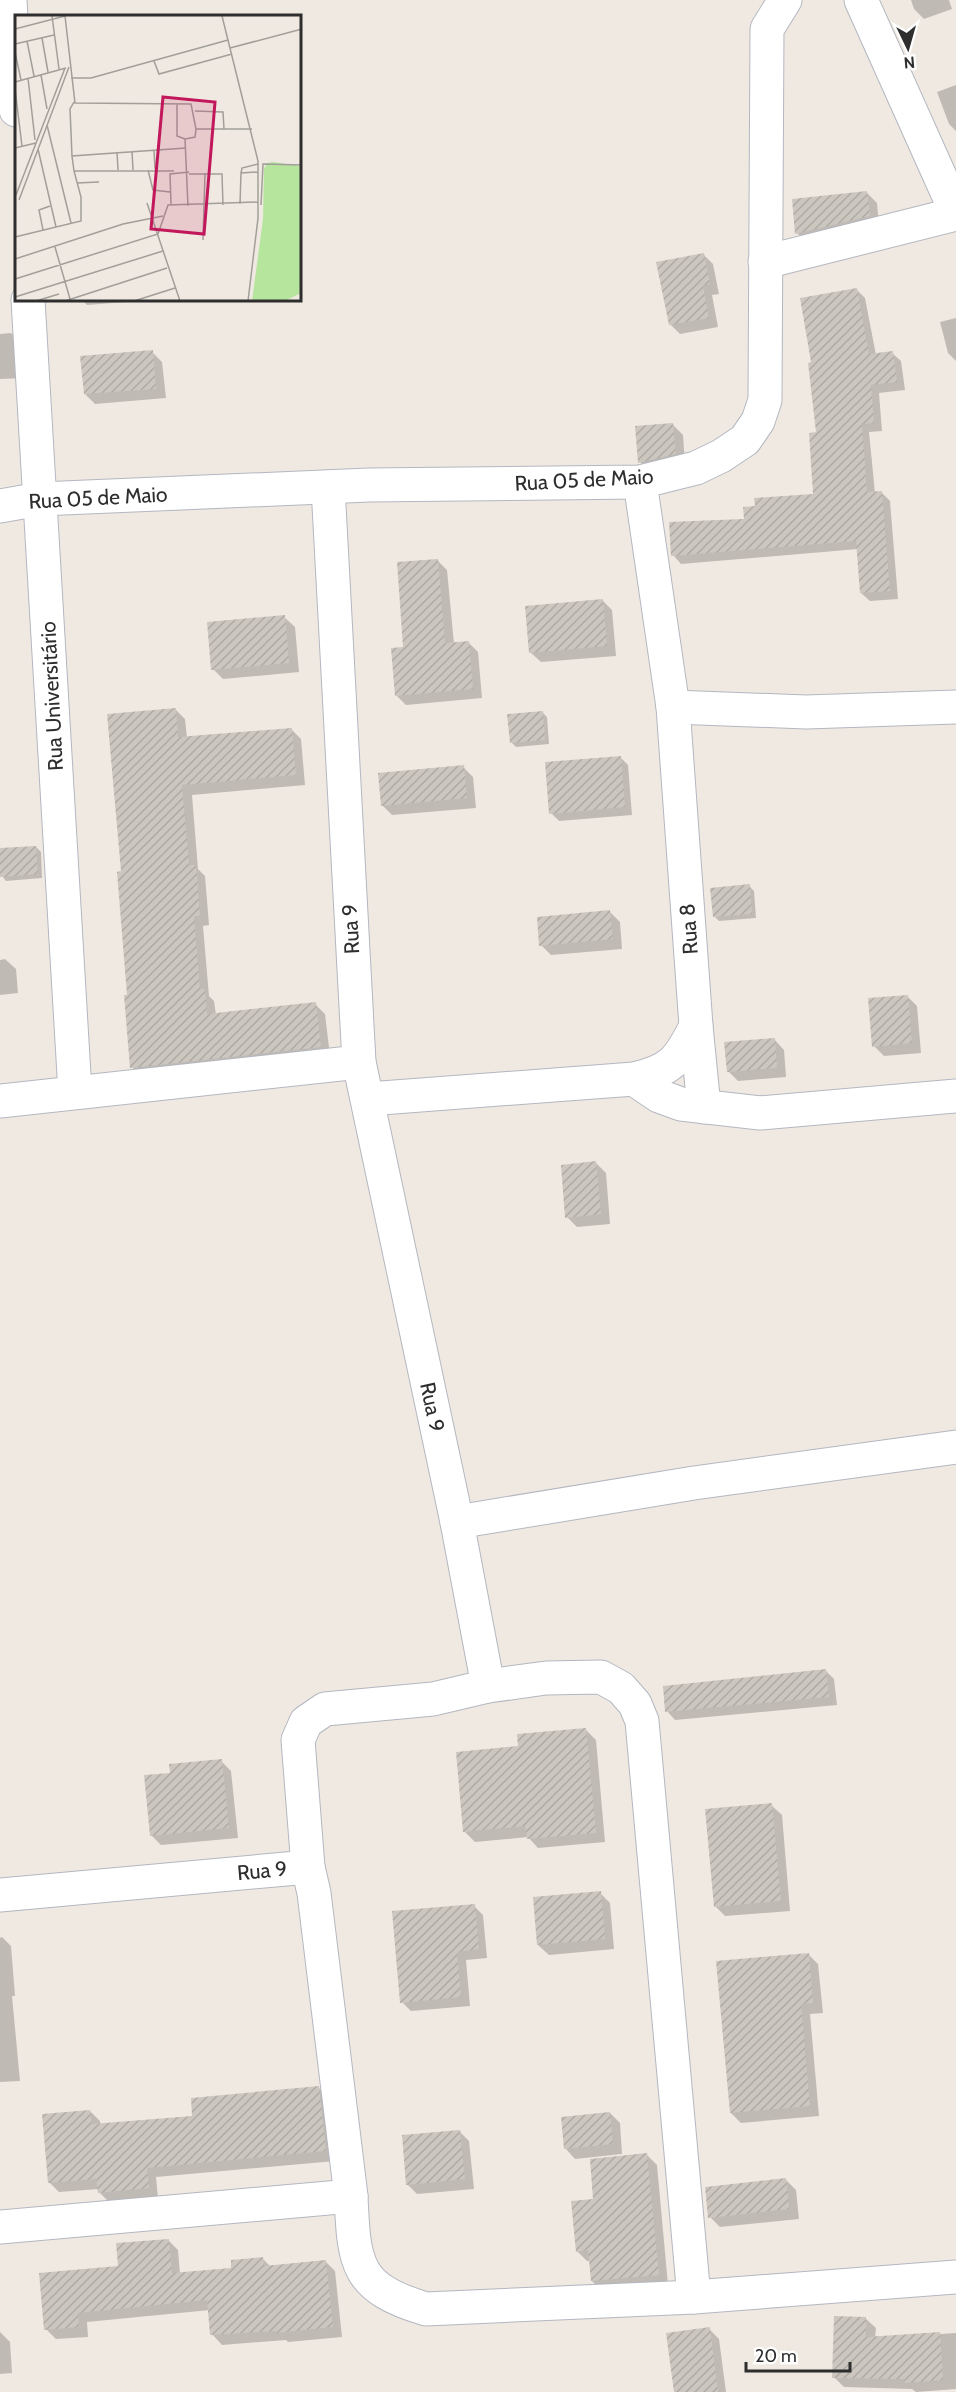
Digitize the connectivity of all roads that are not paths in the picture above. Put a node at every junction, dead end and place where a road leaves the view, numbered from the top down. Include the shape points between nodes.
1 (10, 0) edge
2 (785, 0) edge
3 (861, 0) edge
4 (766, 15) edge
5 (15, 92) edge
6 (956, 213) edge
7 (765, 262) junction
8 (28, 302) edge
9 (640, 482) junction
10 (327, 487) junction
11 (40, 499) junction
12 (0, 506) edge
13 (673, 707) junction
14 (956, 707) edge
15 (696, 1026) junction
16 (359, 1062) junction
17 (634, 1080) junction
18 (75, 1092) junction
19 (956, 1096) edge
20 (368, 1099) junction
21 (0, 1101) edge
22 (704, 1107) junction
23 (956, 1447) edge
24 (457, 1522) junction
25 (488, 1686) junction
26 (308, 1867) junction
27 (0, 1895) edge
28 (351, 2196) junction
29 (0, 2227) edge
30 (956, 2277) edge
31 (694, 2297) junction

1 - 5 street
2 - 4 street, Rua 05 de Maio
3 - 6 street
4 - 7 street, Rua 05 de Maio
6 - 7 street
7 - 9 street, Rua 05 de Maio via 765,400 759,421 745,440 721,456 696,468
8 - 11 street, Rua Universitário
9 - 10 street, Rua 05 de Maio
9 - 13 street, Rua 8
10 - 11 street, Rua 05 de Maio
10 - 16 street, Rua 9
11 - 12 street, Rua 05 de Maio
11 - 18 street, Rua Universitário
13 - 14 street via 806,712
13 - 15 street, Rua 8
15 - 17 street via 673,1064 657,1074
15 - 22 street, Rua 8
16 - 18 street
16 - 20 street, Rua 9
17 - 20 street
17 - 22 street via 659,1096
18 - 21 street
19 - 22 street via 760,1113
20 - 24 street, Rua 9
23 - 24 street via 694,1482
24 - 25 street, Rua 9
25 - 26 street, Rua 9 via 433,1700 325,1709 306,1722 298,1740
25 - 31 street via 546,1678 601,1677 621,1688 642,1721
26 - 27 street, Rua 9
26 - 28 street
28 - 29 street
28 - 31 street via 353,2241 367,2279 402,2302 426,2309
30 - 31 street

